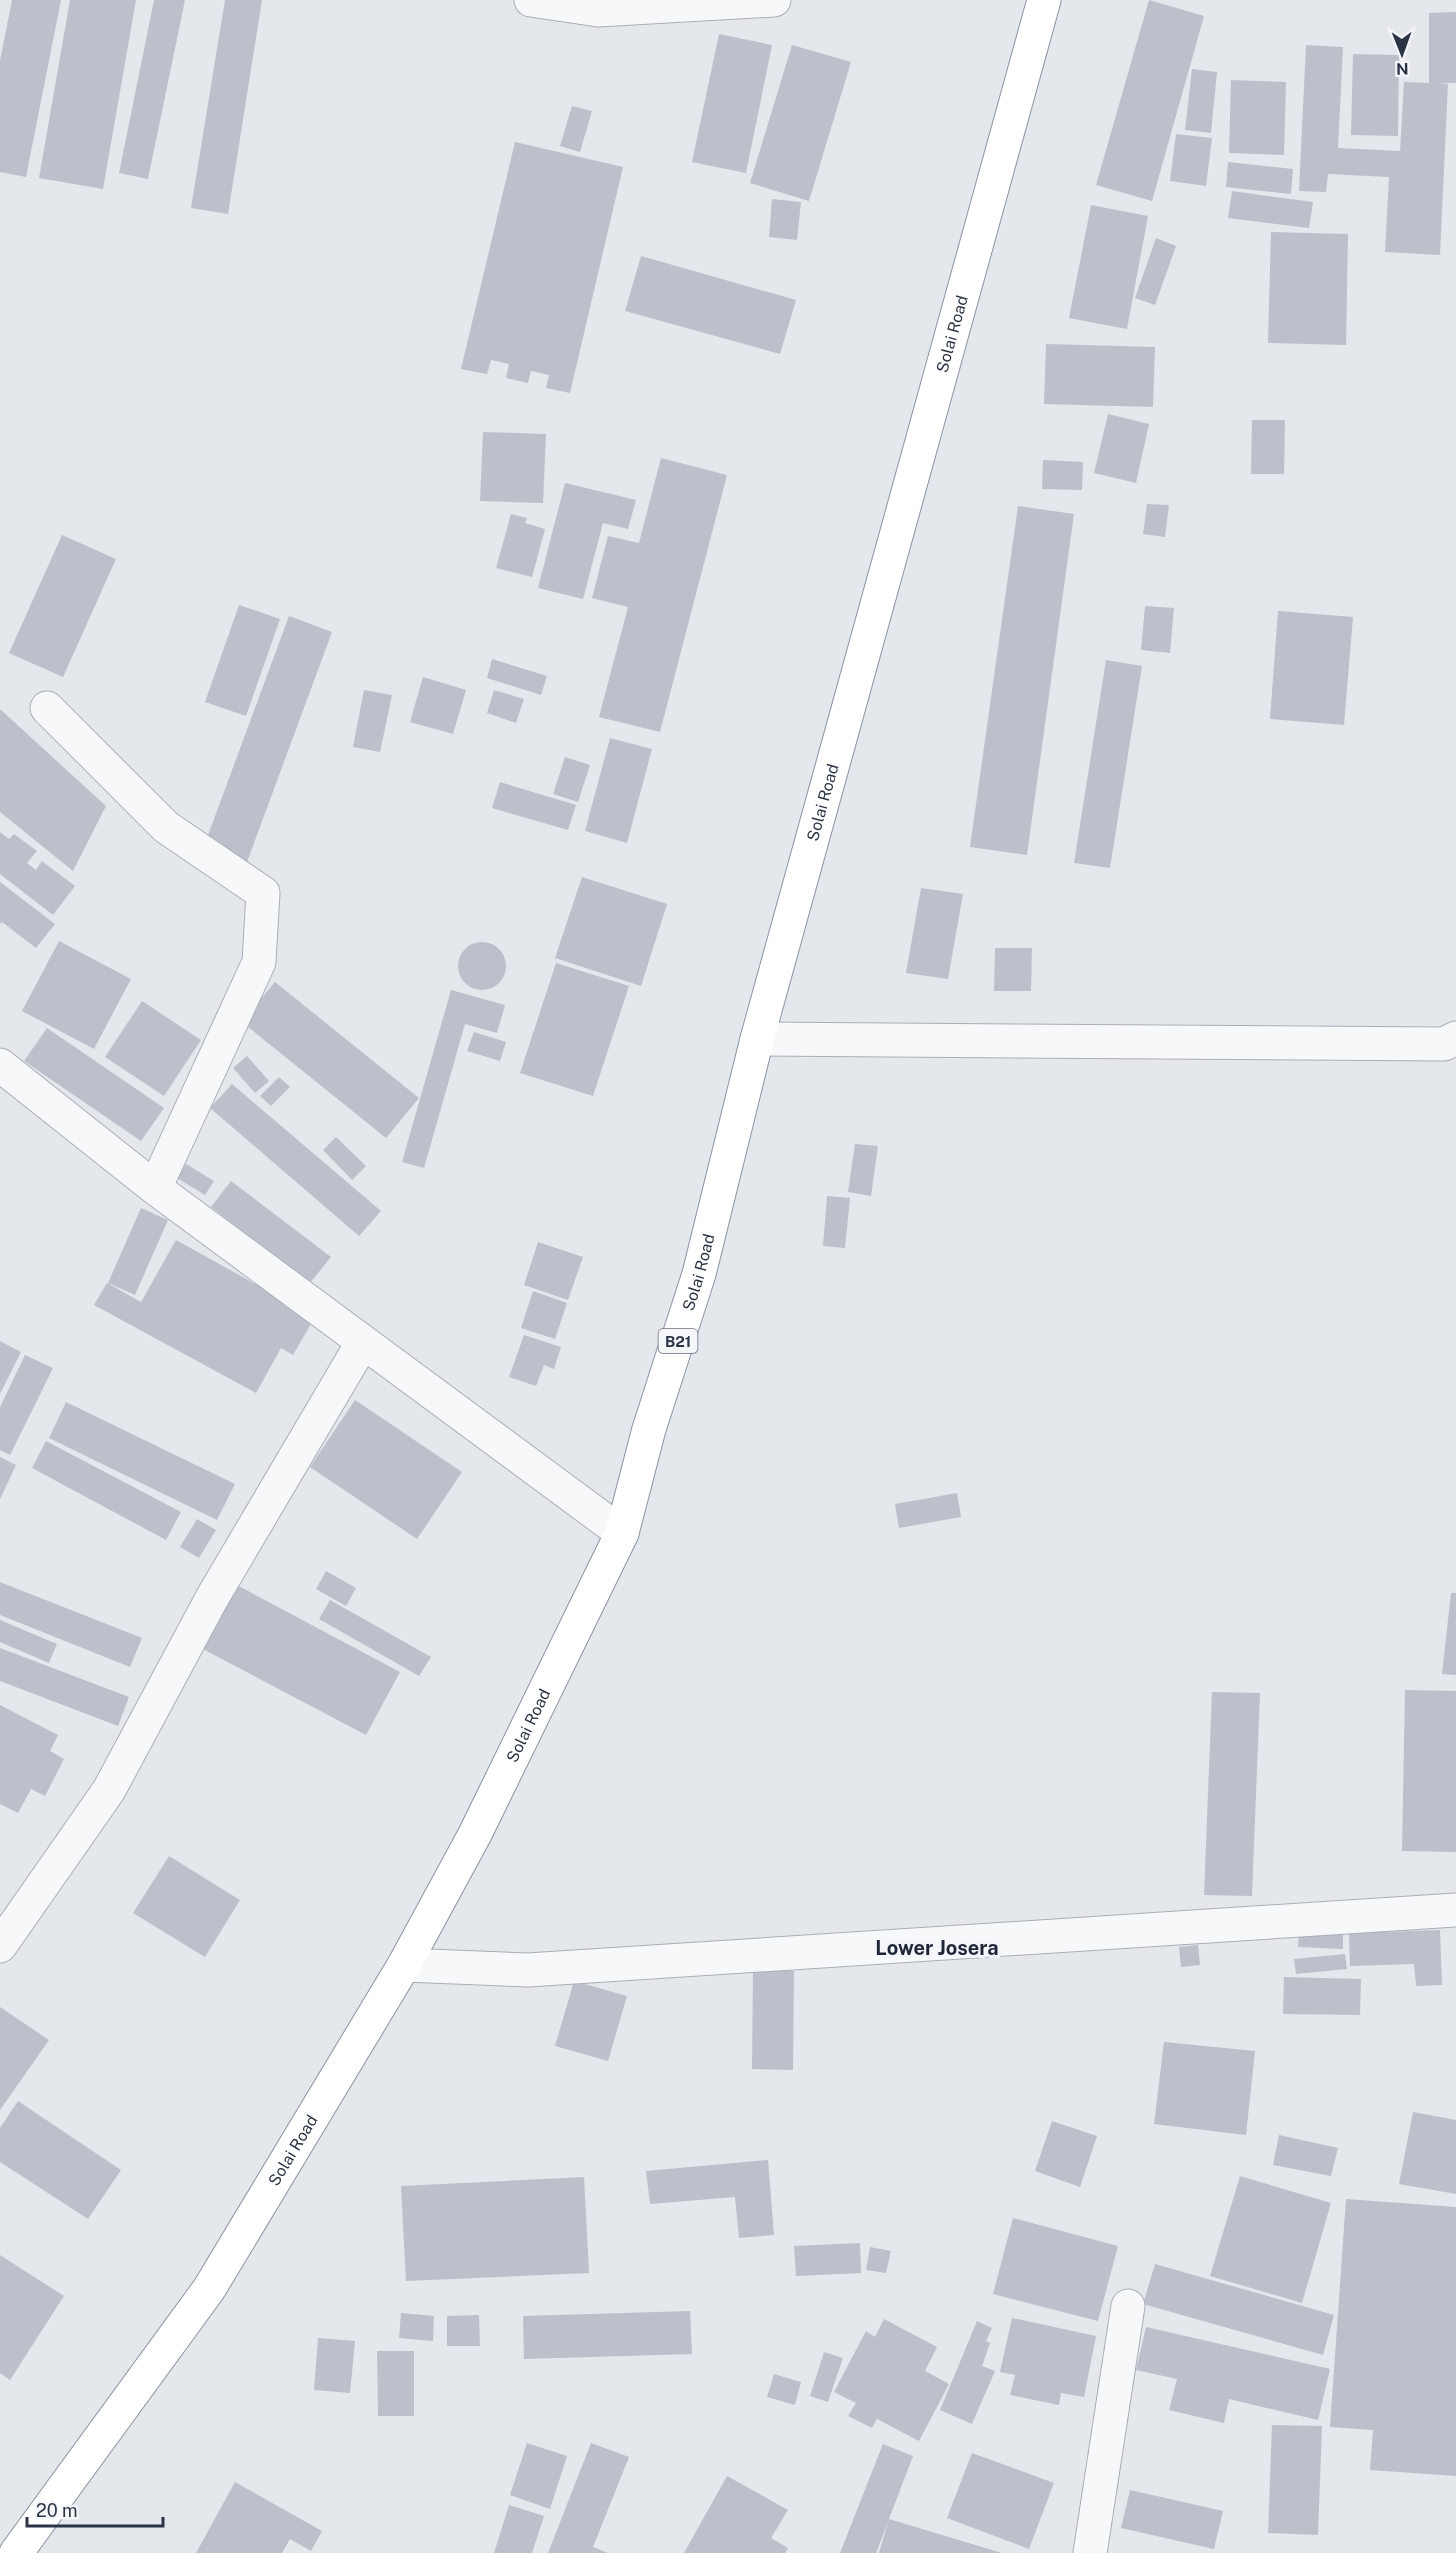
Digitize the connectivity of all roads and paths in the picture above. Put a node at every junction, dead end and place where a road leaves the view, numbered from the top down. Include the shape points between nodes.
1 (531, 0) edge
2 (774, 0) edge
3 (1044, 0) edge
4 (47, 708) dead end
5 (1456, 1038) edge
6 (757, 1039) junction
7 (0, 1065) edge
8 (155, 1188) junction
9 (363, 1342) junction
10 (622, 1533) junction
11 (1456, 1910) edge
12 (0, 1946) edge
13 (404, 1965) junction
14 (1128, 2306) dead end
15 (16, 2553) edge
16 (1090, 2553) edge

1 - 2 street via 598,10
3 - 6 highway, Solai Road / B21
4 - 8 street via 166,827 262,893 259,962
5 - 6 street via 1444,1044
6 - 10 highway, Solai Road / B21 via 699,1274 649,1429
7 - 8 street
8 - 9 street
9 - 10 street
9 - 12 street via 212,1598 109,1790
10 - 13 highway, Solai Road / B21 via 475,1834
11 - 13 street via 528,1970
13 - 15 highway, Solai Road / B21 via 209,2289
14 - 16 street

